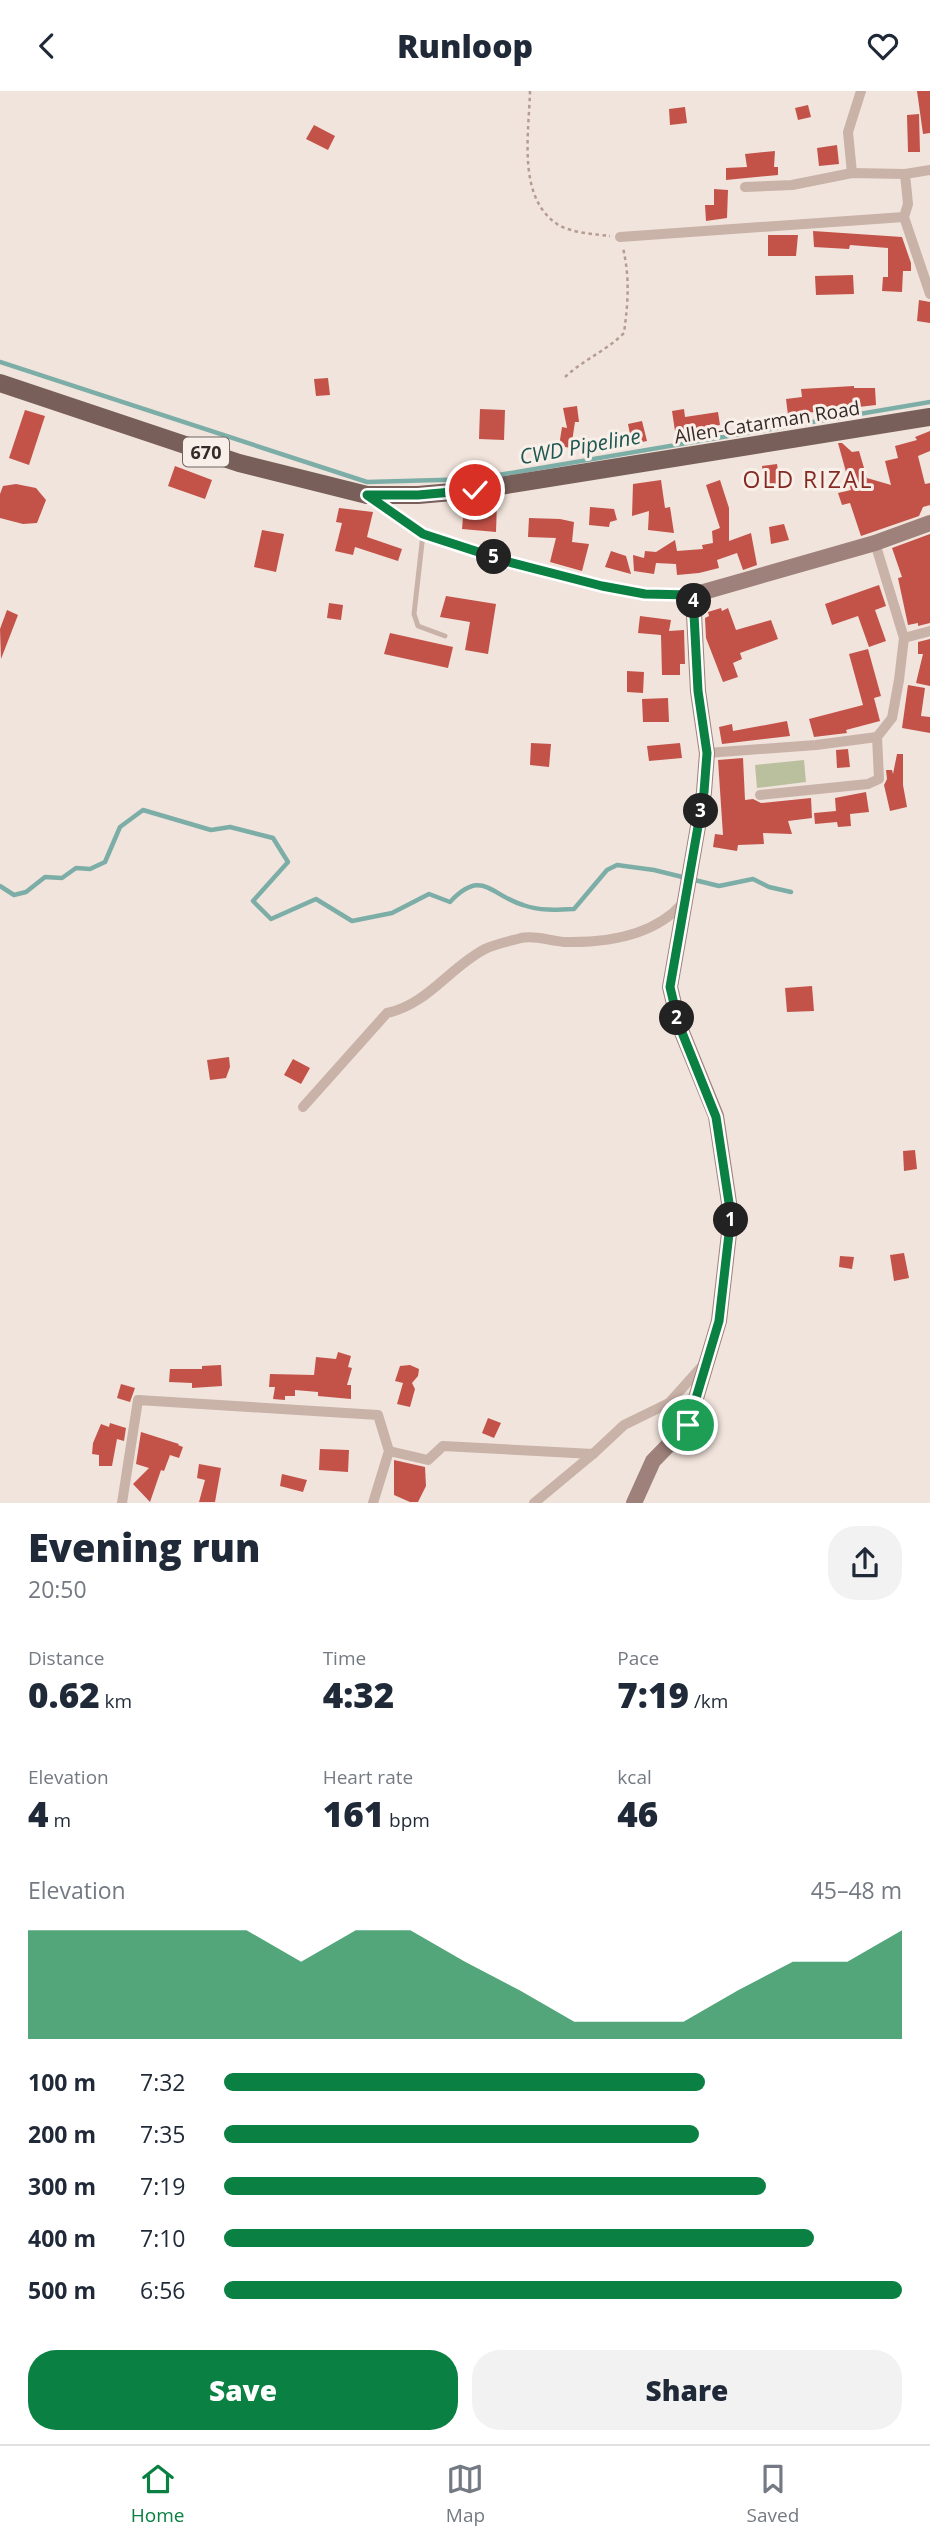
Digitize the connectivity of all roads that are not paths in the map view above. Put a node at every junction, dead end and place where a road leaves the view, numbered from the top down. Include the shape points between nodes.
1 (861, 91) edge
2 (930, 170) edge
3 (852, 173) junction
4 (905, 174) junction
5 (745, 187) dead end
6 (904, 217) junction
7 (620, 237) road end
8 (930, 294) edge
9 (0, 383) edge
10 (930, 417) edge
11 (367, 495) junction
12 (930, 523) edge
13 (423, 534) junction
14 (875, 543) junction
15 (693, 595) junction
16 (930, 631) edge
17 (445, 636) dead end
18 (904, 638) junction
19 (877, 737) junction
20 (707, 753) junction
21 (760, 795) dead end
22 (684, 902) junction
23 (303, 1107) dead end
24 (707, 1361) junction
25 (390, 1451) junction
26 (593, 1454) junction
27 (122, 1503) edge
28 (373, 1503) edge
29 (534, 1503) edge
30 (634, 1503) edge

1 - 3 street via 848,132
2 - 4 street
3 - 4 street
3 - 5 street via 792,185
4 - 6 street via 908,204
6 - 7 street
6 - 8 street
9 - 11 main road, Allen-Catarman Road / 670 via 239,463
10 - 11 main road, Allen-Catarman Road / 670 via 475,490
11 - 13 street
12 - 14 street
13 - 15 street via 602,586 645,594
13 - 17 lane via 414,614 418,626
14 - 15 street
14 - 18 street
15 - 20 street
16 - 18 street
18 - 19 street via 892,717
19 - 20 street
19 - 21 street via 879,779
20 - 22 street
22 - 23 street via 653,927 611,940 563,942 525,937 485,949 405,1009 387,1013
22 - 24 street via 670,987 673,1006 716,1117 731,1216 719,1321
24 - 26 street via 669,1403 624,1425
24 - 30 street via 688,1425 653,1461
25 - 26 street via 428,1460 443,1446
25 - 27 street via 378,1415 138,1401
25 - 28 street
26 - 29 street

